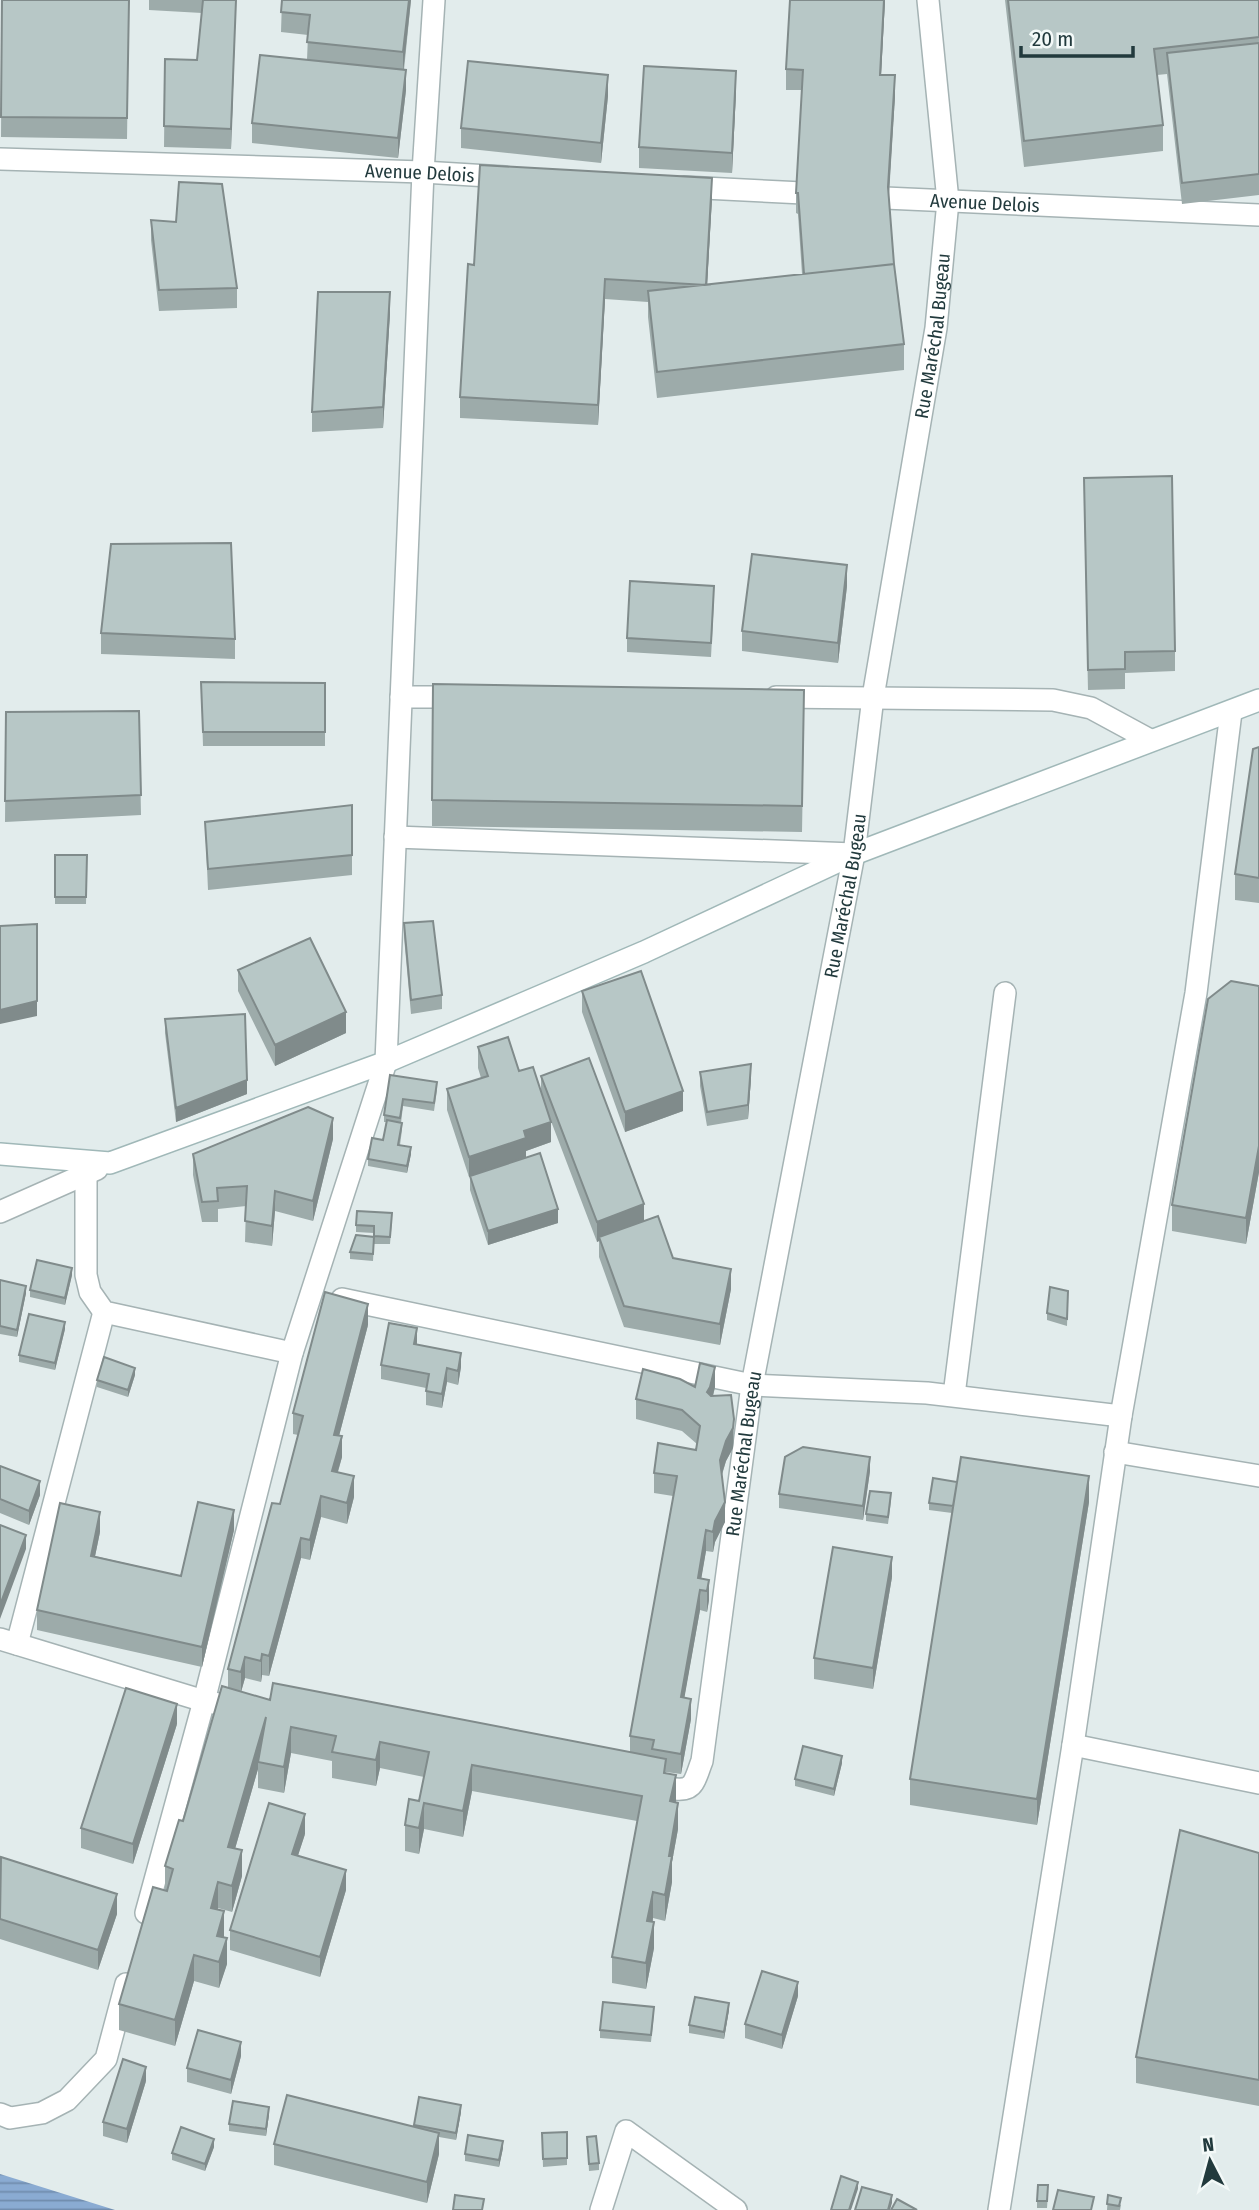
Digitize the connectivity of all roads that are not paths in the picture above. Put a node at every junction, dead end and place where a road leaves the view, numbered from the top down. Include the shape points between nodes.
1 (434, 0) edge
2 (928, 0) edge
3 (0, 159) edge
4 (423, 172) junction
5 (520, 178) edge
6 (658, 185) edge
7 (948, 201) junction
8 (1259, 215) edge
9 (401, 697) junction
10 (485, 697) edge
11 (762, 697) edge
12 (873, 697) junction
13 (1259, 700) edge
14 (1231, 712) junction
15 (1150, 740) junction
16 (395, 837) junction
17 (854, 854) junction
18 (1005, 993) dead end
19 (1196, 993) junction
20 (1221, 995) edge
21 (386, 1062) junction
22 (0, 1153) edge
23 (110, 1163) junction
24 (86, 1175) junction
25 (0, 1212) edge
26 (312, 1293) junction
27 (104, 1312) junction
28 (292, 1353) junction
29 (752, 1385) junction
30 (954, 1395) junction
31 (1121, 1416) junction
32 (1115, 1452) junction
33 (1259, 1476) edge
34 (9, 1641) edge
35 (204, 1701) junction
36 (257, 1711) edge
37 (1073, 1745) junction
38 (633, 1779) edge
39 (1259, 1783) edge
40 (142, 1926) edge
41 (131, 1966) edge
42 (0, 2114) edge
43 (601, 2210) edge
44 (736, 2210) edge
45 (999, 2210) edge

1 - 4 street
2 - 7 street, Rue Maréchal Bugeau
3 - 4 street, Avenue Delois
4 - 5 street, Avenue Delois
4 - 9 street
6 - 7 street, Avenue Delois
7 - 8 street, Avenue Delois
7 - 12 street, Rue Maréchal Bugeau via 936,328
9 - 10 street
9 - 16 street
11 - 12 street
12 - 15 street via 1053,700 1091,708
12 - 17 street, Rue Maréchal Bugeau
13 - 14 street
14 - 15 street
14 - 19 street
15 - 17 street
16 - 17 street
16 - 21 street
17 - 21 street via 645,952
17 - 29 street, Rue Maréchal Bugeau
18 - 30 street
19 - 20 street
19 - 31 street
21 - 23 street
21 - 26 street
22 - 23 street
23 - 24 street
24 - 25 street
24 - 27 street via 86,1275 90,1292
26 - 28 street
26 - 29 street
27 - 28 street
27 - 34 street
28 - 35 street
29 - 30 street
29 - 38 street, Rue Maréchal Bugeau via 702,1761 687,1789
30 - 31 street
31 - 32 street
32 - 33 street
32 - 37 street
34 - 35 street
35 - 36 street
35 - 40 street
37 - 39 street
37 - 45 street
41 - 42 street via 106,2059 67,2101 42,2113 10,2118
43 - 44 street via 626,2131

